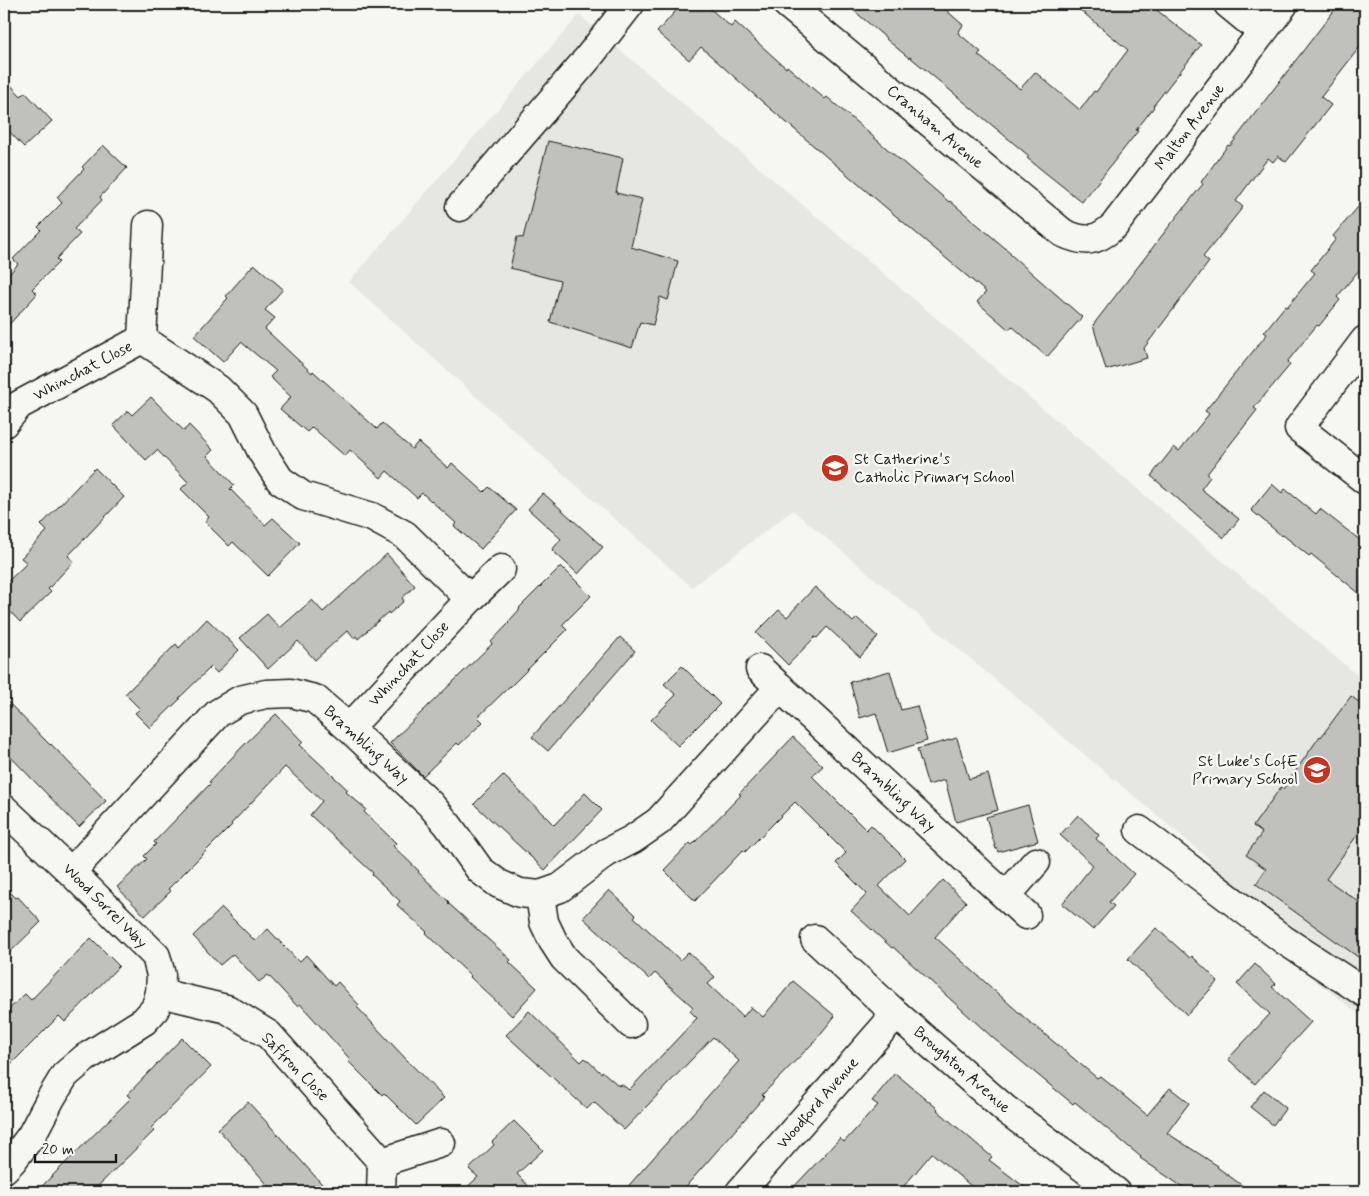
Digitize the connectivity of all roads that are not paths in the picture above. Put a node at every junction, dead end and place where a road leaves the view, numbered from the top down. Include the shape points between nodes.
1 (787, 4) edge
2 (1228, 4) edge
3 (1284, 4) edge
4 (625, 10) edge
5 (1262, 32) junction
6 (460, 207) dead end
7 (148, 225) dead end
8 (1089, 240) joint
9 (142, 340) junction
10 (1365, 340) edge
11 (4, 423) edge
12 (1365, 480) edge
13 (501, 570) dead end
14 (470, 600) junction
15 (760, 669) dead end
16 (780, 687) junction
17 (349, 728) junction
18 (4, 809) edge
19 (1139, 830) dead end
20 (1036, 862) dead end
21 (71, 872) junction
22 (540, 895) junction
23 (1006, 896) junction
24 (1026, 914) dead end
25 (816, 939) dead end
26 (160, 993) junction
27 (1365, 993) edge
28 (896, 1014) junction
29 (631, 1024) dead end
30 (441, 1143) dead end
31 (382, 1162) junction
32 (4, 1169) edge
33 (745, 1190) edge
34 (381, 1192) edge
35 (1116, 1192) edge

1 - 8 street, Cranham Avenue via 1063,233
2 - 5 street
3 - 5 street, Malton Avenue
4 - 6 street
5 - 8 street, Malton Avenue via 1114,226 1103,236
7 - 9 street, Whinchat Close via 156,256
9 - 11 street, Whinchat Close via 19,404
9 - 14 street, Whinchat Close via 218,389 243,414 280,480 303,496 372,517 405,535
10 - 12 street via 1299,428
13 - 14 street, Whinchat Close
14 - 17 street, Whinchat Close
15 - 16 street, Brambling Way
16 - 22 street via 659,821 606,853 560,888
16 - 23 street, Brambling Way
17 - 21 street, Brambling Way via 315,699 291,693 240,700 218,713
17 - 22 street, Brambling Way via 430,804 480,870 499,884 520,893
18 - 21 street, Wood Sorrel Way
19 - 27 street via 1284,940
20 - 23 street
21 - 26 street, Wood Sorrel Way via 156,956 161,975
22 - 29 street via 544,922 564,958
23 - 24 street, Brambling Way
25 - 28 street, Broughton Avenue
26 - 31 street, Saffron Close via 227,1009 269,1035
26 - 32 street, Wood Sorrel Way via 155,1009 144,1021 84,1058 66,1075 32,1136
28 - 33 street, Woodford Avenue
28 - 35 street, Broughton Avenue via 1005,1109
30 - 31 street
31 - 34 street

